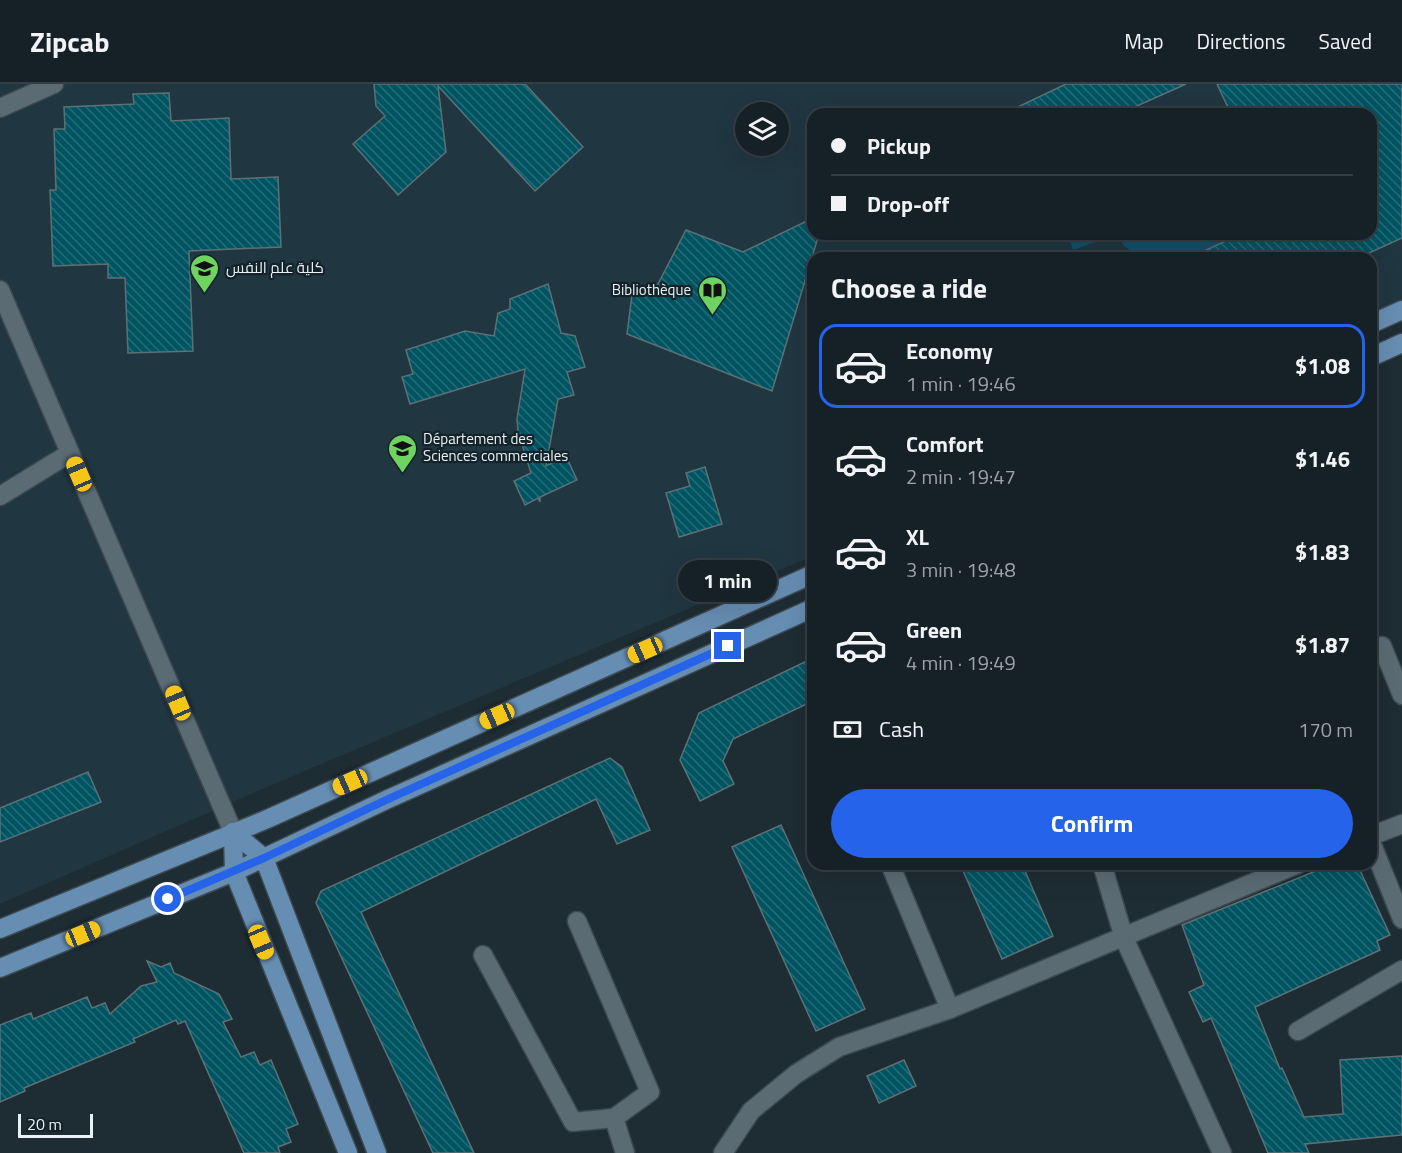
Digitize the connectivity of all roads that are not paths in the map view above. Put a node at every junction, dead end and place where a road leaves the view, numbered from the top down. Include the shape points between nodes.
1 (54, 84) edge
2 (0, 108) edge
3 (0, 290) edge
4 (1402, 310) edge
5 (1377, 321) edge
6 (1402, 343) edge
7 (1377, 354) edge
8 (70, 453) junction
9 (0, 496) edge
10 (807, 577) edge
11 (807, 611) edge
12 (1382, 646) dead end
13 (1402, 695) edge
14 (1402, 824) edge
15 (233, 832) junction
16 (1377, 834) edge
17 (1377, 857) edge
18 (264, 858) junction
19 (892, 870) edge
20 (1104, 870) edge
21 (1283, 870) edge
22 (234, 872) junction
23 (1402, 920) edge
24 (577, 921) dead end
25 (0, 929) edge
26 (1124, 938) junction
27 (483, 955) dead end
28 (0, 968) edge
29 (1402, 970) edge
30 (950, 1009) junction
31 (1298, 1031) dead end
32 (614, 1118) junction
33 (348, 1153) edge
34 (377, 1153) edge
35 (625, 1153) edge
36 (723, 1153) edge
37 (1222, 1153) edge

1 - 2 street
3 - 8 street
4 - 5 main road
6 - 7 main road
8 - 9 street
8 - 15 street
10 - 15 main road
11 - 18 main road
12 - 13 street
14 - 16 street
15 - 18 main road
15 - 22 main road
15 - 25 main road
17 - 23 street
18 - 22 main road
18 - 34 main road
19 - 30 street
20 - 26 street
21 - 26 street
22 - 28 main road
22 - 33 main road
24 - 32 street via 650,1092
26 - 30 street
26 - 37 street
27 - 32 street via 573,1122
29 - 31 street
30 - 36 street via 839,1047 796,1074 751,1111
32 - 35 street

